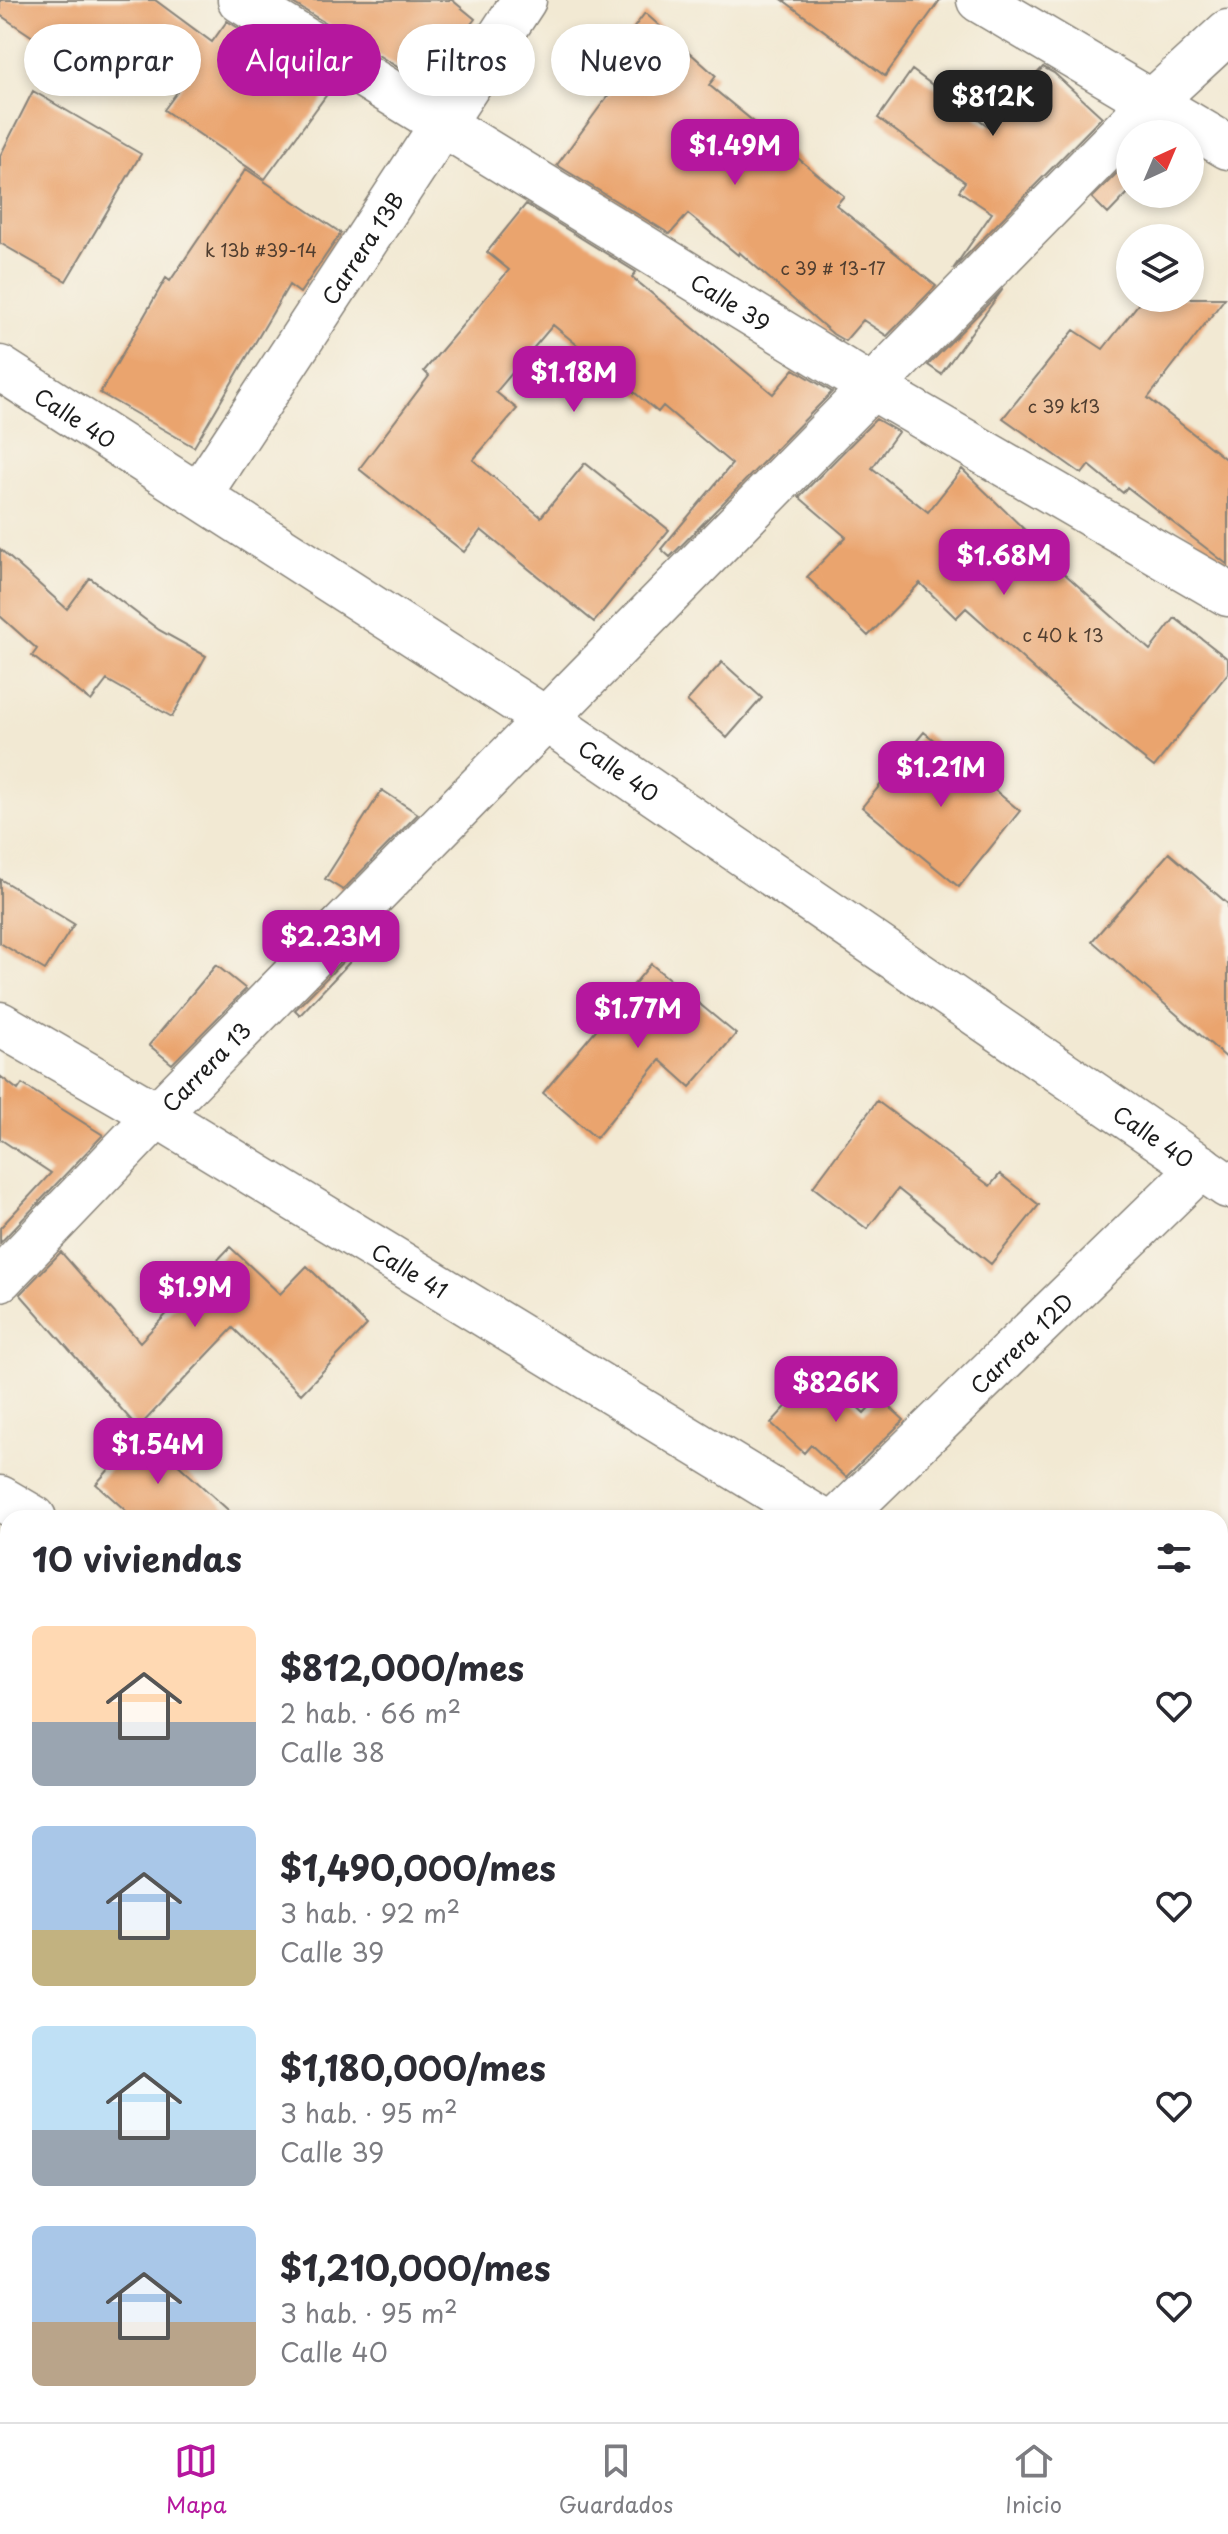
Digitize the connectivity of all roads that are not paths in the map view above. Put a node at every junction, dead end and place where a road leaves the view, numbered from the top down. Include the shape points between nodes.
1 (240, 0) edge
2 (524, 0) edge
3 (979, 0) edge
4 (1228, 32) edge
5 (1152, 102) junction
6 (441, 124) junction
7 (1228, 147) edge
8 (0, 368) edge
9 (873, 388) junction
10 (199, 495) junction
11 (1228, 594) edge
12 (547, 720) junction
13 (0, 1024) edge
14 (157, 1115) junction
15 (1214, 1176) edge
16 (0, 1279) edge
17 (0, 1498) edge
18 (20, 1510) edge
19 (805, 1510) edge
20 (849, 1510) edge

1 - 6 street, Calle 39
2 - 6 street, Carrera 13B
3 - 5 street
4 - 5 street, Carrera 13
5 - 7 street
5 - 9 street, Carrera 13
6 - 9 street, Calle 39
6 - 10 street, Carrera 13B
8 - 10 street, Calle 40
9 - 11 street, Calle 39
9 - 12 street, Carrera 13
10 - 12 street, Calle 40
12 - 14 street, Carrera 13
12 - 15 street, Calle 40
13 - 14 street, Calle 41
14 - 16 street, Carrera 13
14 - 19 street, Calle 41
15 - 20 street, Carrera 12D
17 - 18 street

